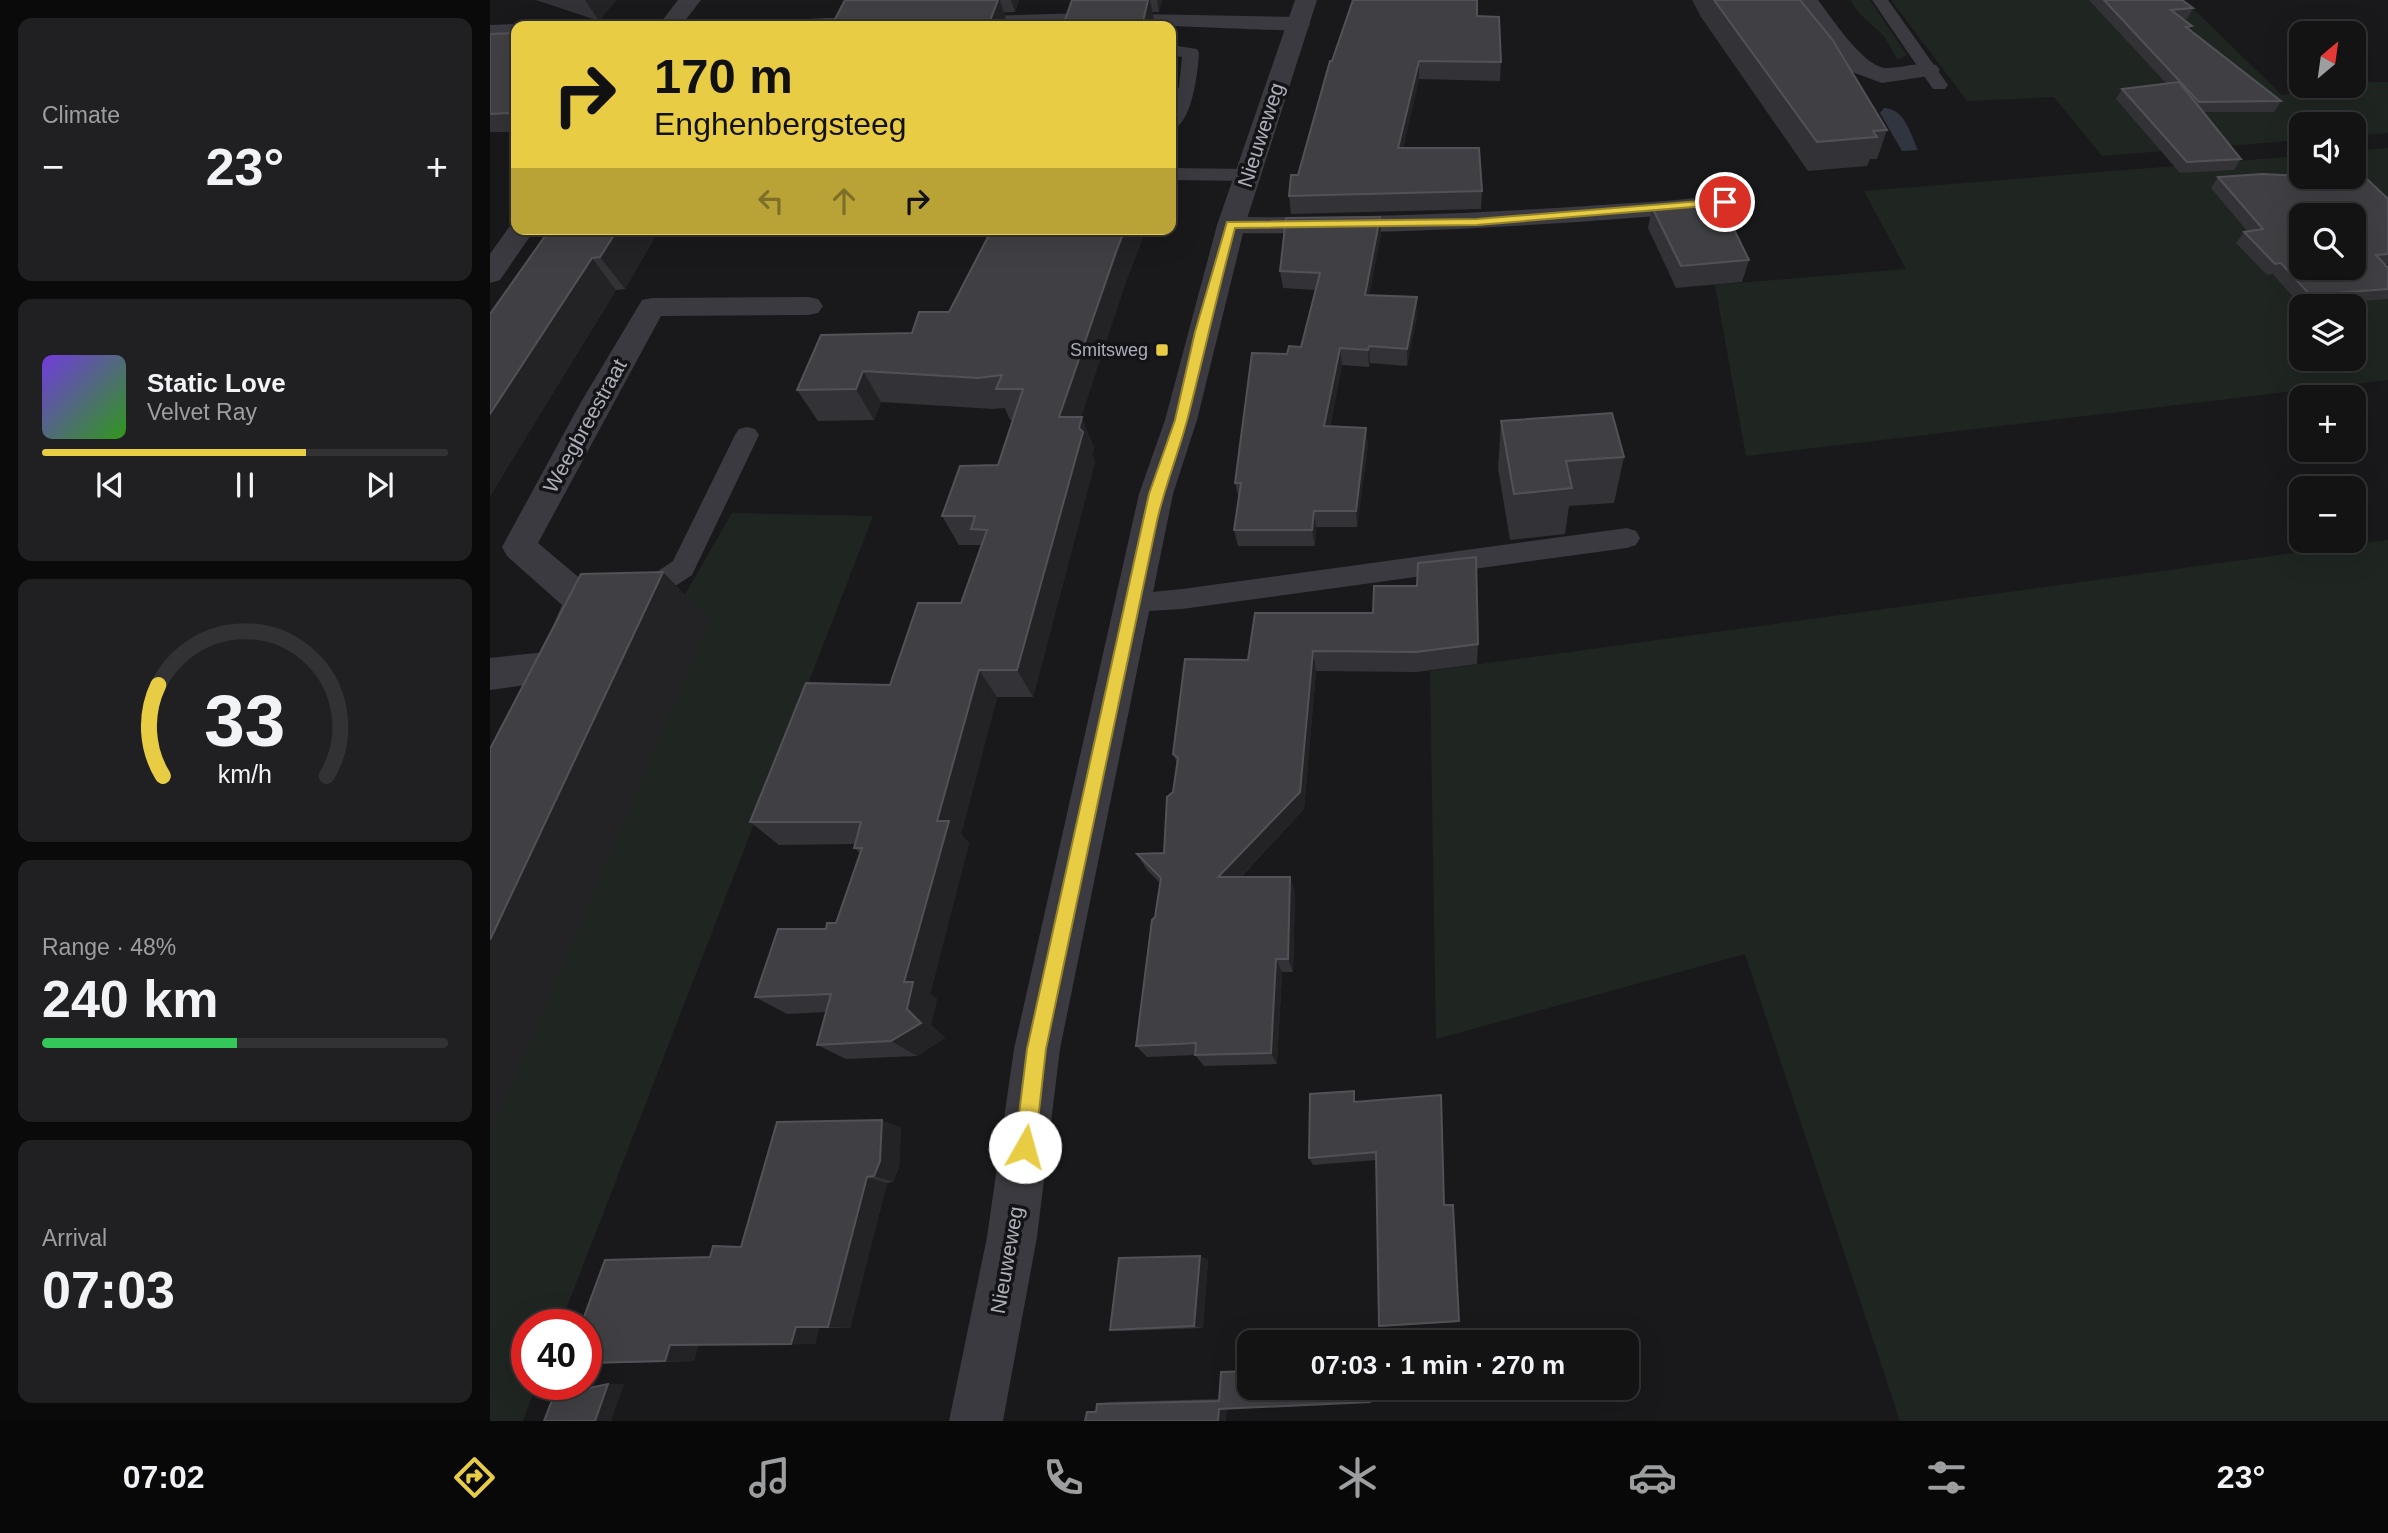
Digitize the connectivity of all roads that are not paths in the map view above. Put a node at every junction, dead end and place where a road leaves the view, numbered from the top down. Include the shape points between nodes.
1 (690, 0) edge
2 (1806, 0) edge
3 (1880, 0) edge
4 (1303, 12) edge
5 (673, 21) edge
6 (1125, 21) edge
7 (511, 31) edge
8 (490, 32) edge
9 (1176, 51) edge
10 (1933, 77) joint
11 (1176, 114) edge
12 (1176, 174) edge
13 (1248, 175) junction
14 (1740, 198) dead end
15 (1231, 225) junction
16 (518, 235) edge
17 (490, 274) edge
18 (808, 306) dead end
19 (747, 435) dead end
20 (1627, 538) dead end
21 (582, 601) junction
22 (1132, 602) junction
23 (554, 666) junction
24 (490, 674) edge
25 (536, 701) edge
26 (975, 1421) edge

1 - 5 street
2 - 10 street via 1860,67 1881,76
3 - 10 lane
4 - 6 street
4 - 13 street, Nieuweweg
7 - 8 street
9 - 11 lane via 1191,53 1188,87
12 - 13 lane
13 - 15 street, Nieuweweg
14 - 15 street via 1477,222
15 - 22 street, Nieuweweg via 1181,420 1156,494
16 - 17 street
18 - 21 street, Weegbreestraat via 653,307 519,547
19 - 21 lane via 683,568 651,589
20 - 22 lane
21 - 23 street
22 - 26 street, Nieuweweg via 1037,1049 1012,1237
23 - 24 street
23 - 25 street

